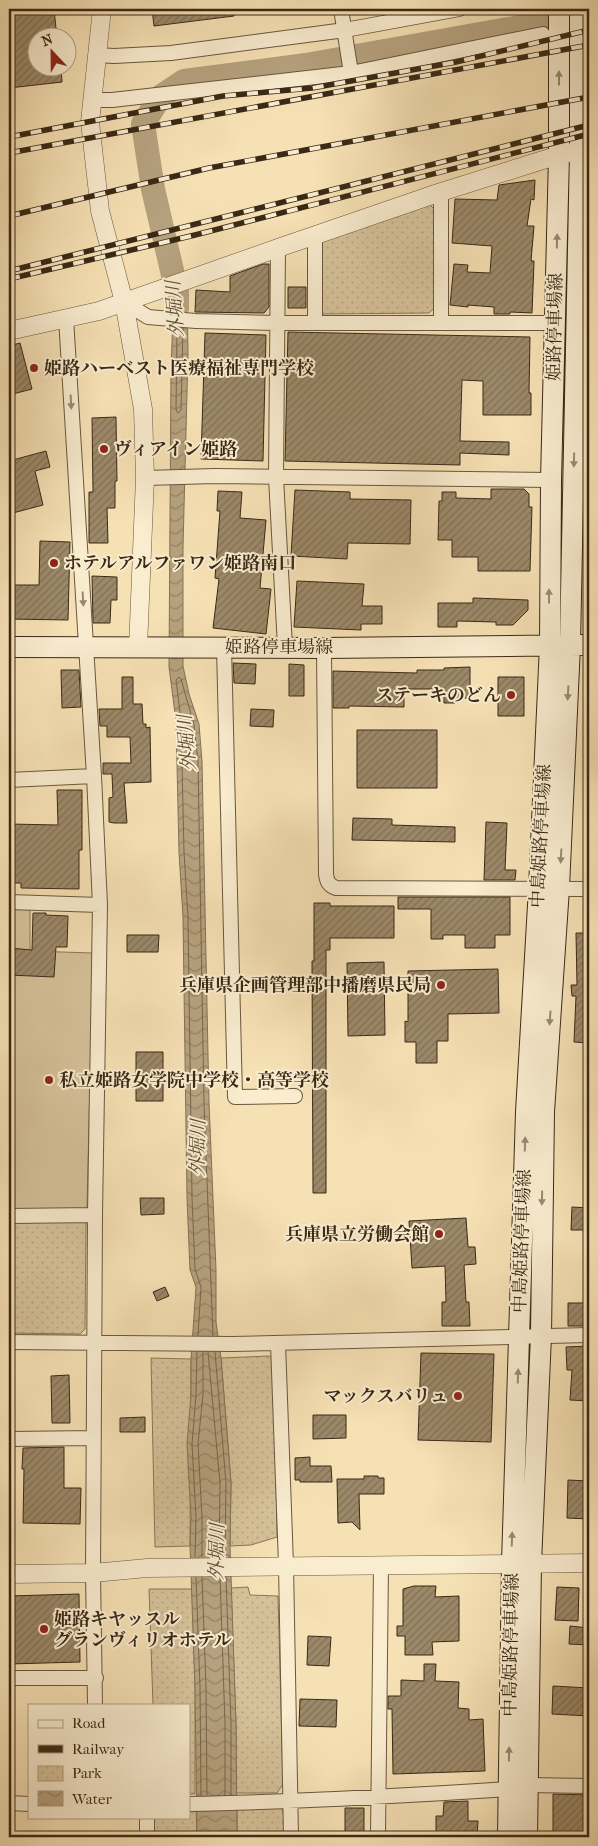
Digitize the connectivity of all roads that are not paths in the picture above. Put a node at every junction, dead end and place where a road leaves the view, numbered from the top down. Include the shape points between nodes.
1 (102, 9) edge
2 (342, 9) edge
3 (459, 9) edge
4 (559, 9) edge
5 (580, 18) edge
6 (551, 33) junction
7 (345, 35) junction
8 (97, 55) junction
9 (352, 72) junction
10 (92, 100) junction
11 (584, 149) edge
12 (559, 156) junction
13 (441, 192) junction
14 (315, 235) junction
15 (278, 248) junction
16 (583, 295) edge
17 (124, 302) junction
18 (66, 318) junction
19 (277, 323) junction
20 (315, 323) junction
21 (441, 323) junction
22 (555, 323) junction
23 (9, 331) edge
24 (276, 477) junction
25 (145, 478) junction
26 (550, 480) junction
27 (550, 644) junction
28 (580, 645) edge
29 (9, 647) edge
30 (86, 647) junction
31 (224, 647) junction
32 (285, 647) junction
33 (138, 648) junction
34 (324, 648) junction
35 (94, 776) junction
36 (9, 780) edge
37 (539, 888) junction
38 (559, 888) junction
39 (589, 889) edge
40 (9, 902) edge
41 (100, 905) junction
42 (295, 1096) dead end
43 (95, 1215) junction
44 (9, 1216) edge
45 (519, 1336) junction
46 (541, 1336) junction
47 (589, 1336) edge
48 (9, 1342) edge
49 (278, 1343) junction
50 (95, 1344) junction
51 (94, 1438) junction
52 (9, 1439) edge
53 (521, 1563) junction
54 (589, 1563) edge
55 (382, 1565) junction
56 (286, 1566) junction
57 (93, 1573) junction
58 (9, 1574) edge
59 (9, 1678) edge
60 (96, 1678) junction
61 (95, 1704) edge
62 (589, 1786) edge
63 (518, 1787) junction
64 (378, 1797) junction
65 (290, 1802) junction
66 (9, 1803) edge
67 (28, 1804) edge
68 (190, 1804) edge
69 (147, 1818) edge
70 (147, 1837) edge
71 (291, 1837) edge
72 (378, 1837) edge
73 (508, 1837) edge
74 (527, 1837) edge

1 - 8 street
2 - 7 street
3 - 7 street
4 - 6 main road, 姫路停車場線
5 - 11 main road, 姫路停車場線
6 - 9 street
12 -> 6 main road, 姫路停車場線
7 - 8 street via 171,53
7 - 9 street
8 - 10 street
9 - 10 street
10 - 17 street via 90,122 100,211
11 - 12 street
11 - 16 main road, 姫路停車場線
12 - 13 street
22 -> 12 main road, 姫路停車場線
13 - 14 street
13 - 21 street
14 - 15 street
14 - 20 street
15 - 17 street
15 - 19 street
16 -> 28 main road, 姫路停車場線
17 - 18 street
17 - 19 street via 148,318
17 - 25 street via 143,409
18 - 23 street
18 -> 30 street
19 - 20 street
19 - 24 street
20 - 21 street
21 - 22 street
22 - 26 main road, 姫路停車場線
24 - 25 street
24 - 26 street
24 - 32 street
25 - 33 street
27 -> 26 main road, 姫路停車場線
27 - 28 main road, 姫路停車場線
27 - 34 main road, 姫路停車場線
27 - 37 main road, 中島姫路停車場線
28 -> 38 main road, 中島姫路停車場線
29 - 30 main road, 姫路停車場線
30 - 33 main road, 姫路停車場線
30 - 35 street
31 - 32 main road, 姫路停車場線
31 - 33 main road, 姫路停車場線
31 - 42 street via 235,1097
32 - 34 main road, 姫路停車場線
34 - 37 street via 326,874 331,886
35 - 36 street
35 - 41 street
37 - 38 street
45 -> 37 main road, 中島姫路停車場線 via 526,1112
38 - 39 street
38 -> 46 main road, 中島姫路停車場線 via 544,1112
40 - 41 street
41 - 43 street
43 - 44 street
43 - 50 street
45 - 46 street
45 - 49 street
53 -> 45 main road, 中島姫路停車場線
46 - 47 street
46 - 53 main road, 中島姫路停車場線
48 - 50 street
49 - 50 street
49 - 56 street
50 - 51 street
51 - 52 street
51 - 57 street
53 - 54 street
53 - 55 street
53 - 63 main road, 中島姫路停車場線
55 - 56 street
55 - 64 street
56 - 57 street via 147,1568
56 - 65 street
57 - 58 street
57 - 60 street
59 - 60 street
60 - 61 street
62 - 63 street
63 - 64 street
63 - 73 main road, 中島姫路停車場線
63 - 74 main road, 中島姫路停車場線
64 - 65 street
64 - 72 street
65 - 68 street
65 - 71 street
66 - 67 street
69 - 70 street

